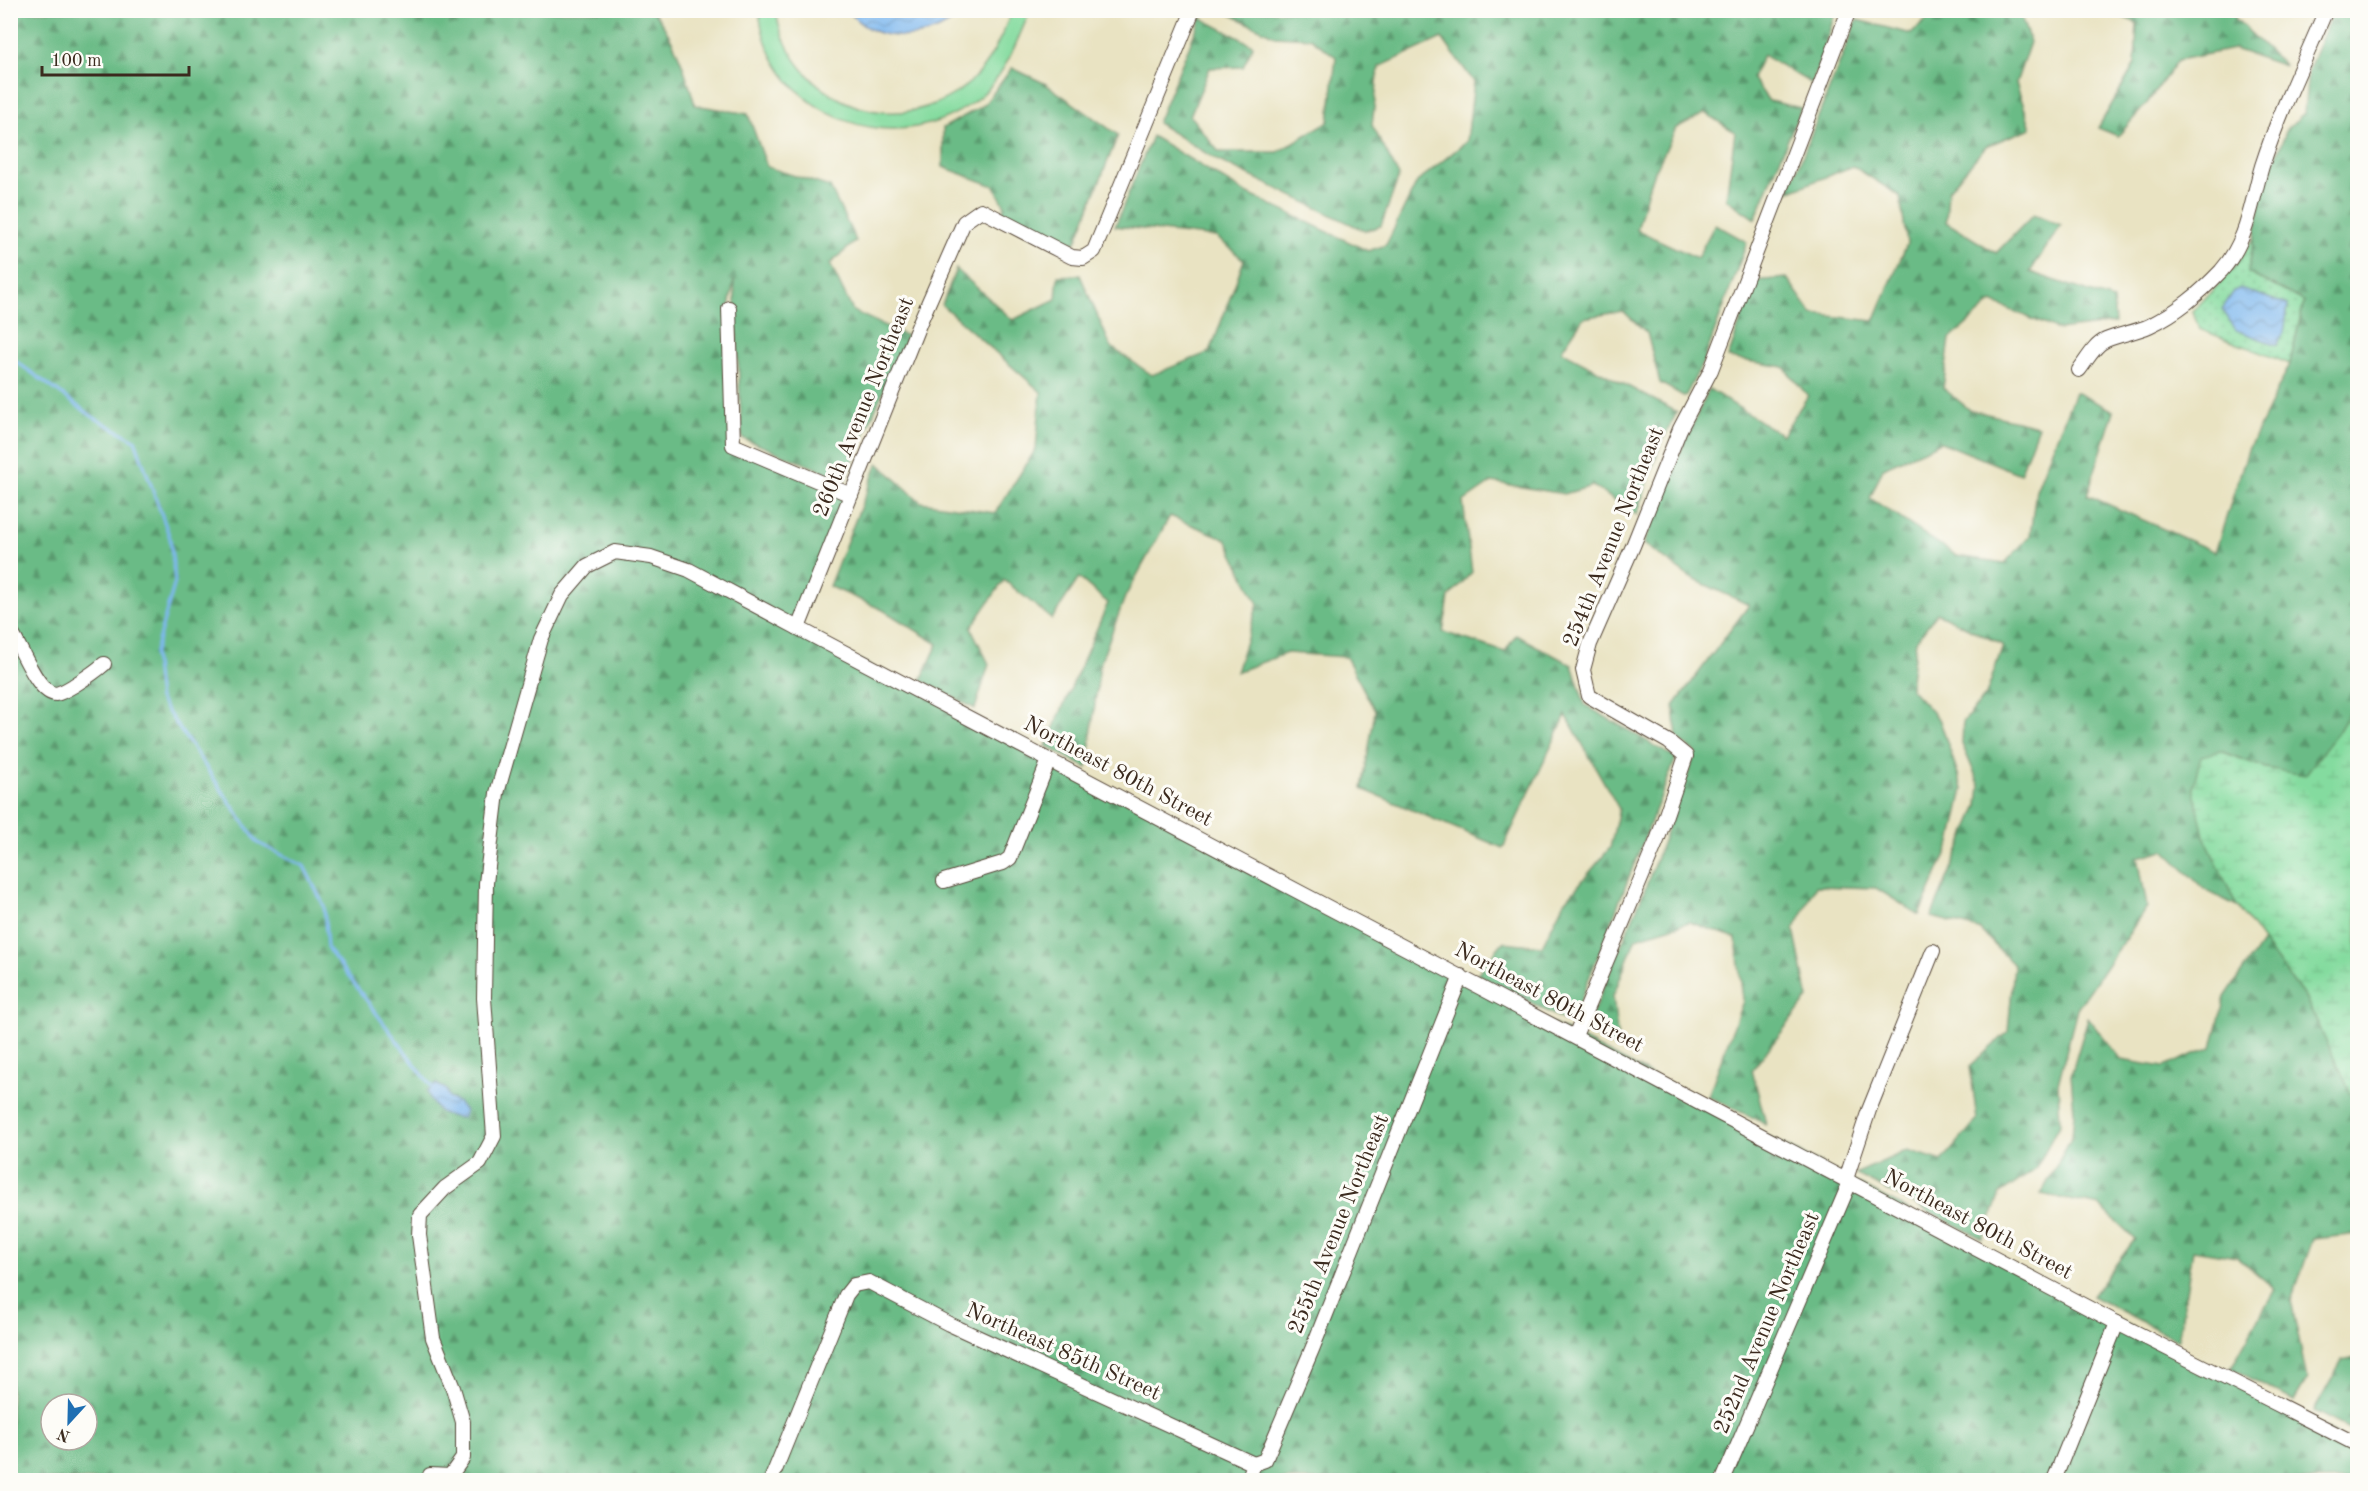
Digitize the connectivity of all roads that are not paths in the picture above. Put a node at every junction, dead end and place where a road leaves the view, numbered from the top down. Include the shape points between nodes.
1 (1193, 10) edge
2 (1849, 10) edge
3 (2326, 10) edge
4 (729, 308) dead end
5 (2079, 370) dead end
6 (851, 495) junction
7 (798, 628) junction
8 (10, 631) edge
9 (104, 664) dead end
10 (1049, 759) junction
11 (944, 881) dead end
12 (1933, 951) dead end
13 (1461, 976) junction
14 (1575, 1036) junction
15 (1848, 1180) junction
16 (2117, 1323) junction
17 (2358, 1445) edge
18 (1254, 1464) junction
19 (430, 1475) dead end
20 (771, 1480) edge
21 (1248, 1480) edge
22 (1723, 1480) edge
23 (2054, 1480) edge

1 - 6 street, 260th Avenue Northeast via 1095,251 1083,258 1072,256 981,210 964,222
2 - 14 street, 254th Avenue Northeast via 1711,370 1680,429 1590,644 1583,670 1589,696 1686,756 1658,838
3 - 5 street via 2262,166 2246,230 2224,268 2176,311 2147,327 2104,340
4 - 6 street via 733,445
6 - 7 street, 260th Avenue Northeast
7 - 10 street, Northeast 80th Street
7 - 19 street, Northeast 80th Street via 689,570 651,557 615,552 587,566 562,595 541,639 497,793 486,883 484,998 494,1136 480,1163 445,1188 420,1215 419,1235 433,1338 463,1422 463,1458 450,1476
8 - 9 street via 38,683 56,694
10 - 11 street via 1010,858
10 - 13 street, Northeast 80th Street
12 - 15 street, 252nd Avenue Northeast via 1869,1110
13 - 14 street, Northeast 80th Street
13 - 18 street, 255th Avenue Northeast via 1309,1357 1265,1460
14 - 15 street, Northeast 80th Street
15 - 16 street, Northeast 80th Street
15 - 22 street, 252nd Avenue Northeast
16 - 17 street, Northeast 80th Street
16 - 23 street
18 - 20 street, Northeast 85th Street via 949,1324 869,1282 854,1285 846,1295
18 - 21 street, 255th Avenue Northeast

